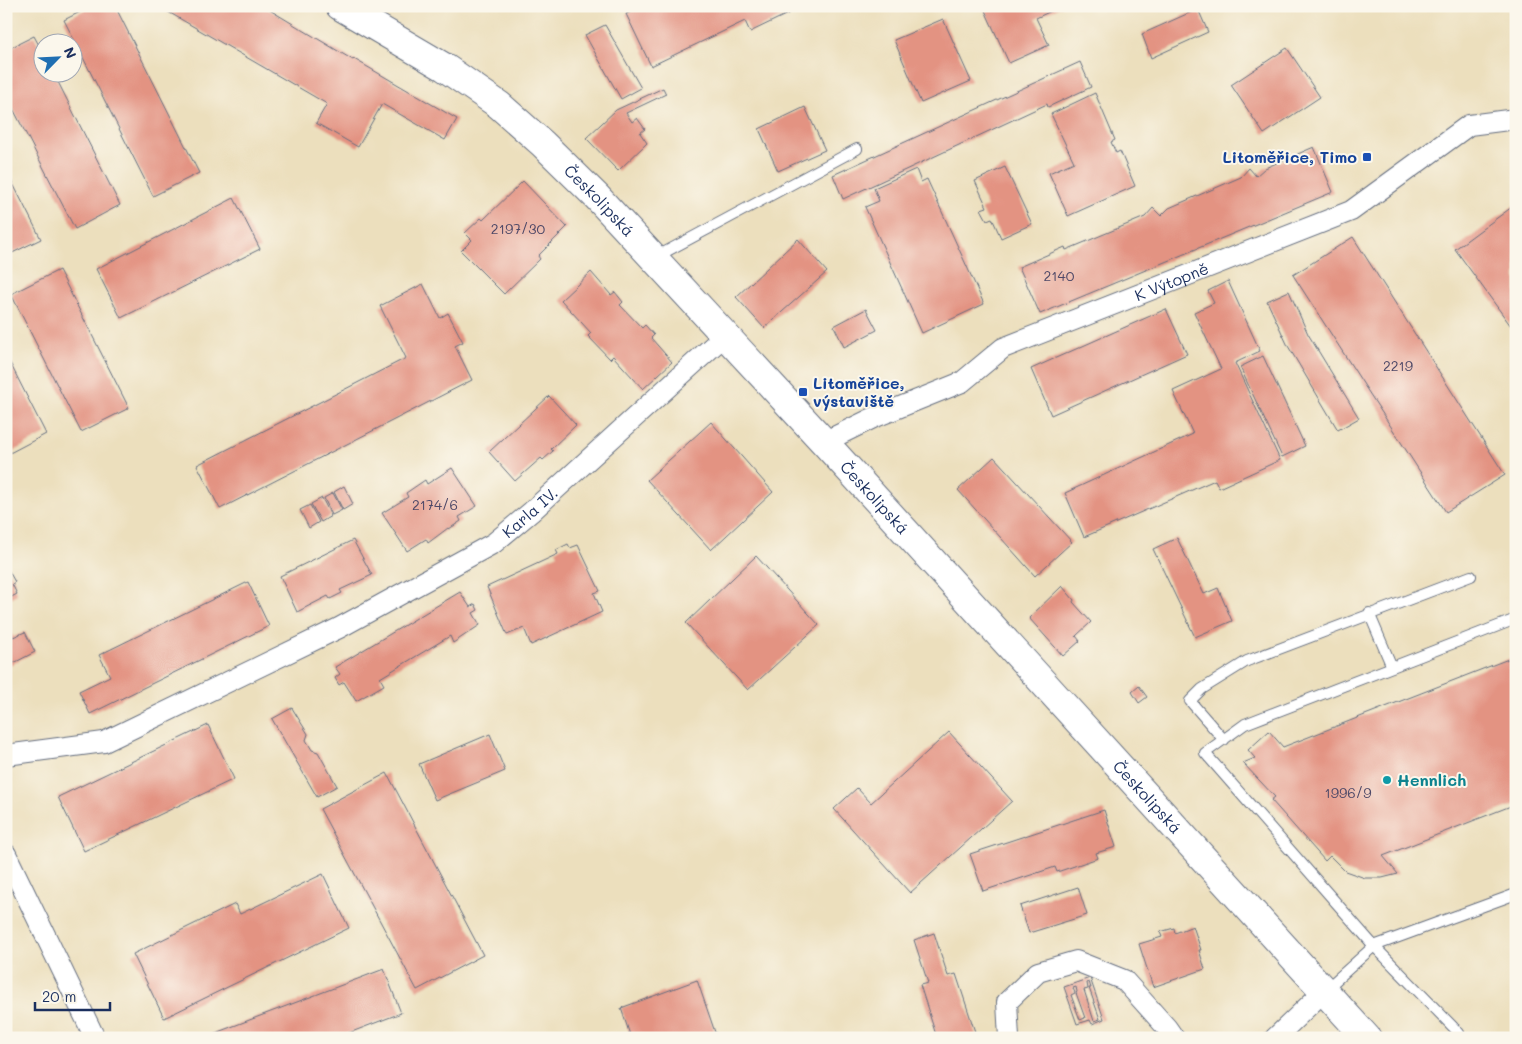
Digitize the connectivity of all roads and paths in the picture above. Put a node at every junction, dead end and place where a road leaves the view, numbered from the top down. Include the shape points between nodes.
1 (340, 6) edge
2 (1516, 119) edge
3 (857, 149) dead end
4 (653, 258) junction
5 (725, 335) junction
6 (824, 442) junction
7 (1472, 576) dead end
8 (1369, 613) junction
9 (1516, 619) edge
10 (1392, 667) junction
11 (1224, 740) junction
12 (6, 756) edge
13 (6, 854) edge
14 (1516, 894) edge
15 (1374, 946) junction
16 (1324, 991) junction
17 (1459, 1033) dead end
18 (95, 1038) edge
19 (1009, 1038) edge
20 (1174, 1038) edge
21 (1274, 1038) edge
22 (1367, 1038) edge

1 - 4 main road, Českolipská via 444,67 499,105 597,197
2 - 6 street, K Výtopně via 1468,125 1351,211 1003,348 962,382 872,418
3 - 4 lane
4 - 5 main road, Českolipská
5 - 6 main road, Českolipská
5 - 12 street, Karla IV. via 494,543 304,646 104,742
6 - 16 main road, Českolipská
7 - 8 lane
8 - 10 lane
8 - 11 lane via 1246,660 1202,689 1190,702
9 - 10 lane
10 - 11 lane via 1245,724
11 - 15 lane via 1205,753
13 - 18 street
14 - 15 lane
15 - 16 lane
15 - 17 lane
16 - 21 street
16 - 22 main road, Českolipská
19 - 20 street via 1007,1002 1038,972 1076,961 1124,980

